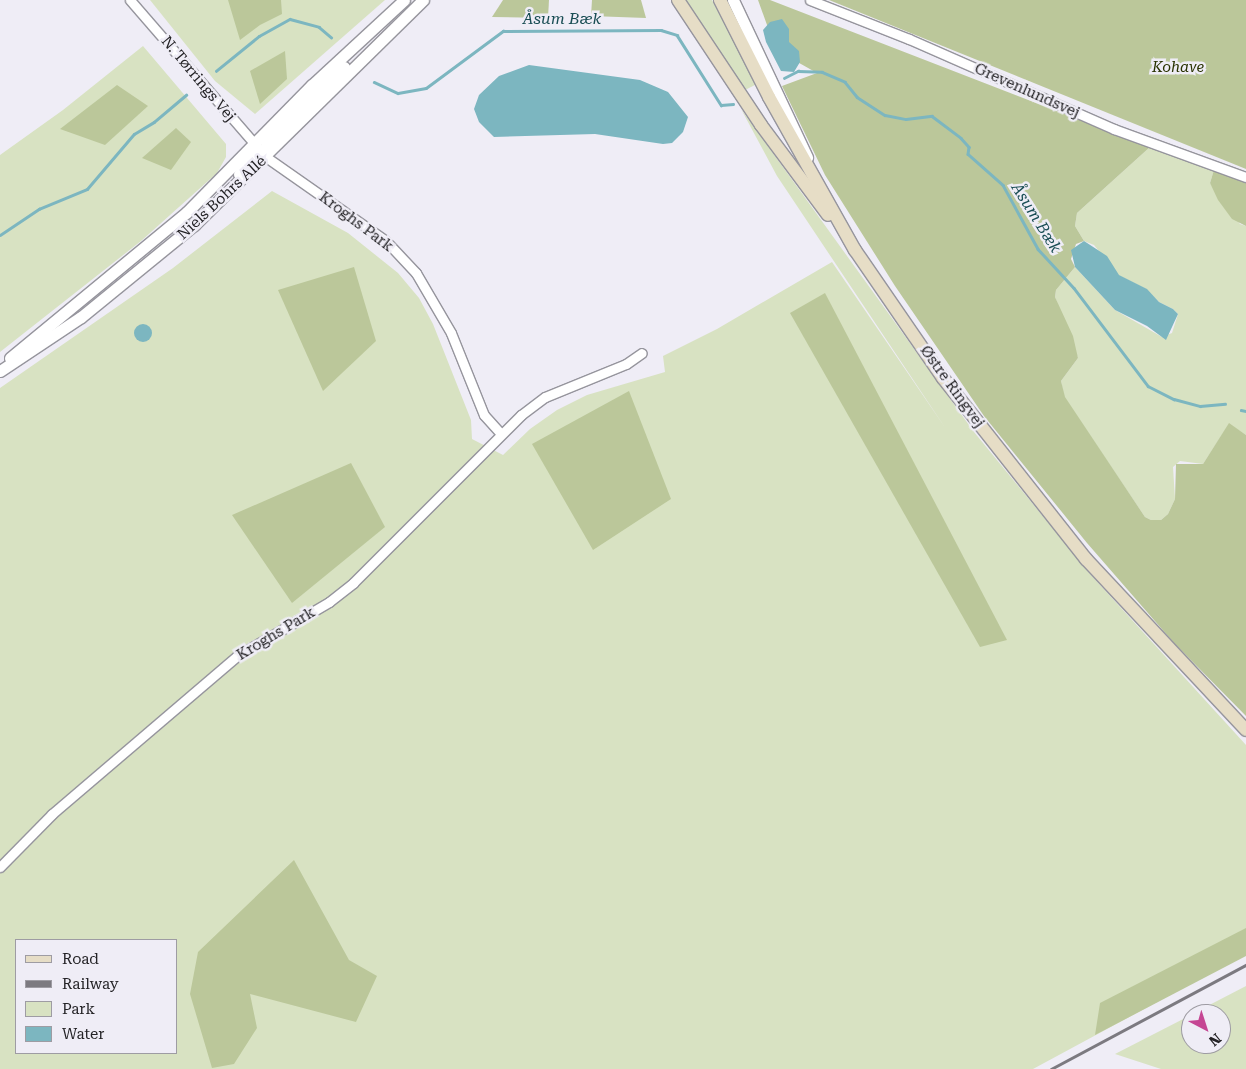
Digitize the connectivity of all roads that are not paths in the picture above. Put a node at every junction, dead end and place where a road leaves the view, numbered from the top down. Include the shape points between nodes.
1 (130, 0) edge
2 (404, 0) edge
3 (412, 0) edge
4 (424, 0) edge
5 (678, 0) edge
6 (720, 0) edge
7 (733, 0) edge
8 (810, 0) edge
9 (253, 144) junction
10 (266, 157) junction
11 (813, 175) junction
12 (1246, 177) edge
13 (855, 250) junction
14 (111, 294) junction
15 (642, 353) dead end
16 (0, 366) edge
17 (0, 371) edge
18 (500, 433) junction
19 (1220, 705) junction
20 (1246, 730) edge
21 (1246, 736) edge
22 (0, 867) edge

1 - 9 street, N. Tørrings Vej
2 - 9 street, Niels Bohrs Allé
3 - 10 street via 269,139 264,150
4 - 10 street, Niels Bohrs Allé
5 - 13 main road via 787,162
6 - 11 main road, Østre Ringvej
7 - 11 street via 802,144
8 - 12 street, Grevenlundsvej via 909,39 1114,129
9 - 10 street, N. Tørrings Vej
9 - 14 street via 254,154 243,170 117,282
9 - 16 street, Niels Bohrs Allé via 186,212
10 - 14 street, Niels Bohrs Allé via 194,225
10 - 18 street, Kroghs Park via 386,241 416,273 451,333 484,415
11 - 13 main road, Østre Ringvej
13 - 19 main road, Østre Ringvej via 943,378 1015,474 1086,559
14 - 17 street, Niels Bohrs Allé
15 - 18 street, Kroghs Park via 626,364 545,397
18 - 22 street, Kroghs Park via 353,583 329,602 237,656 52,814
19 - 20 main road, Østre Ringvej
19 - 21 main road

